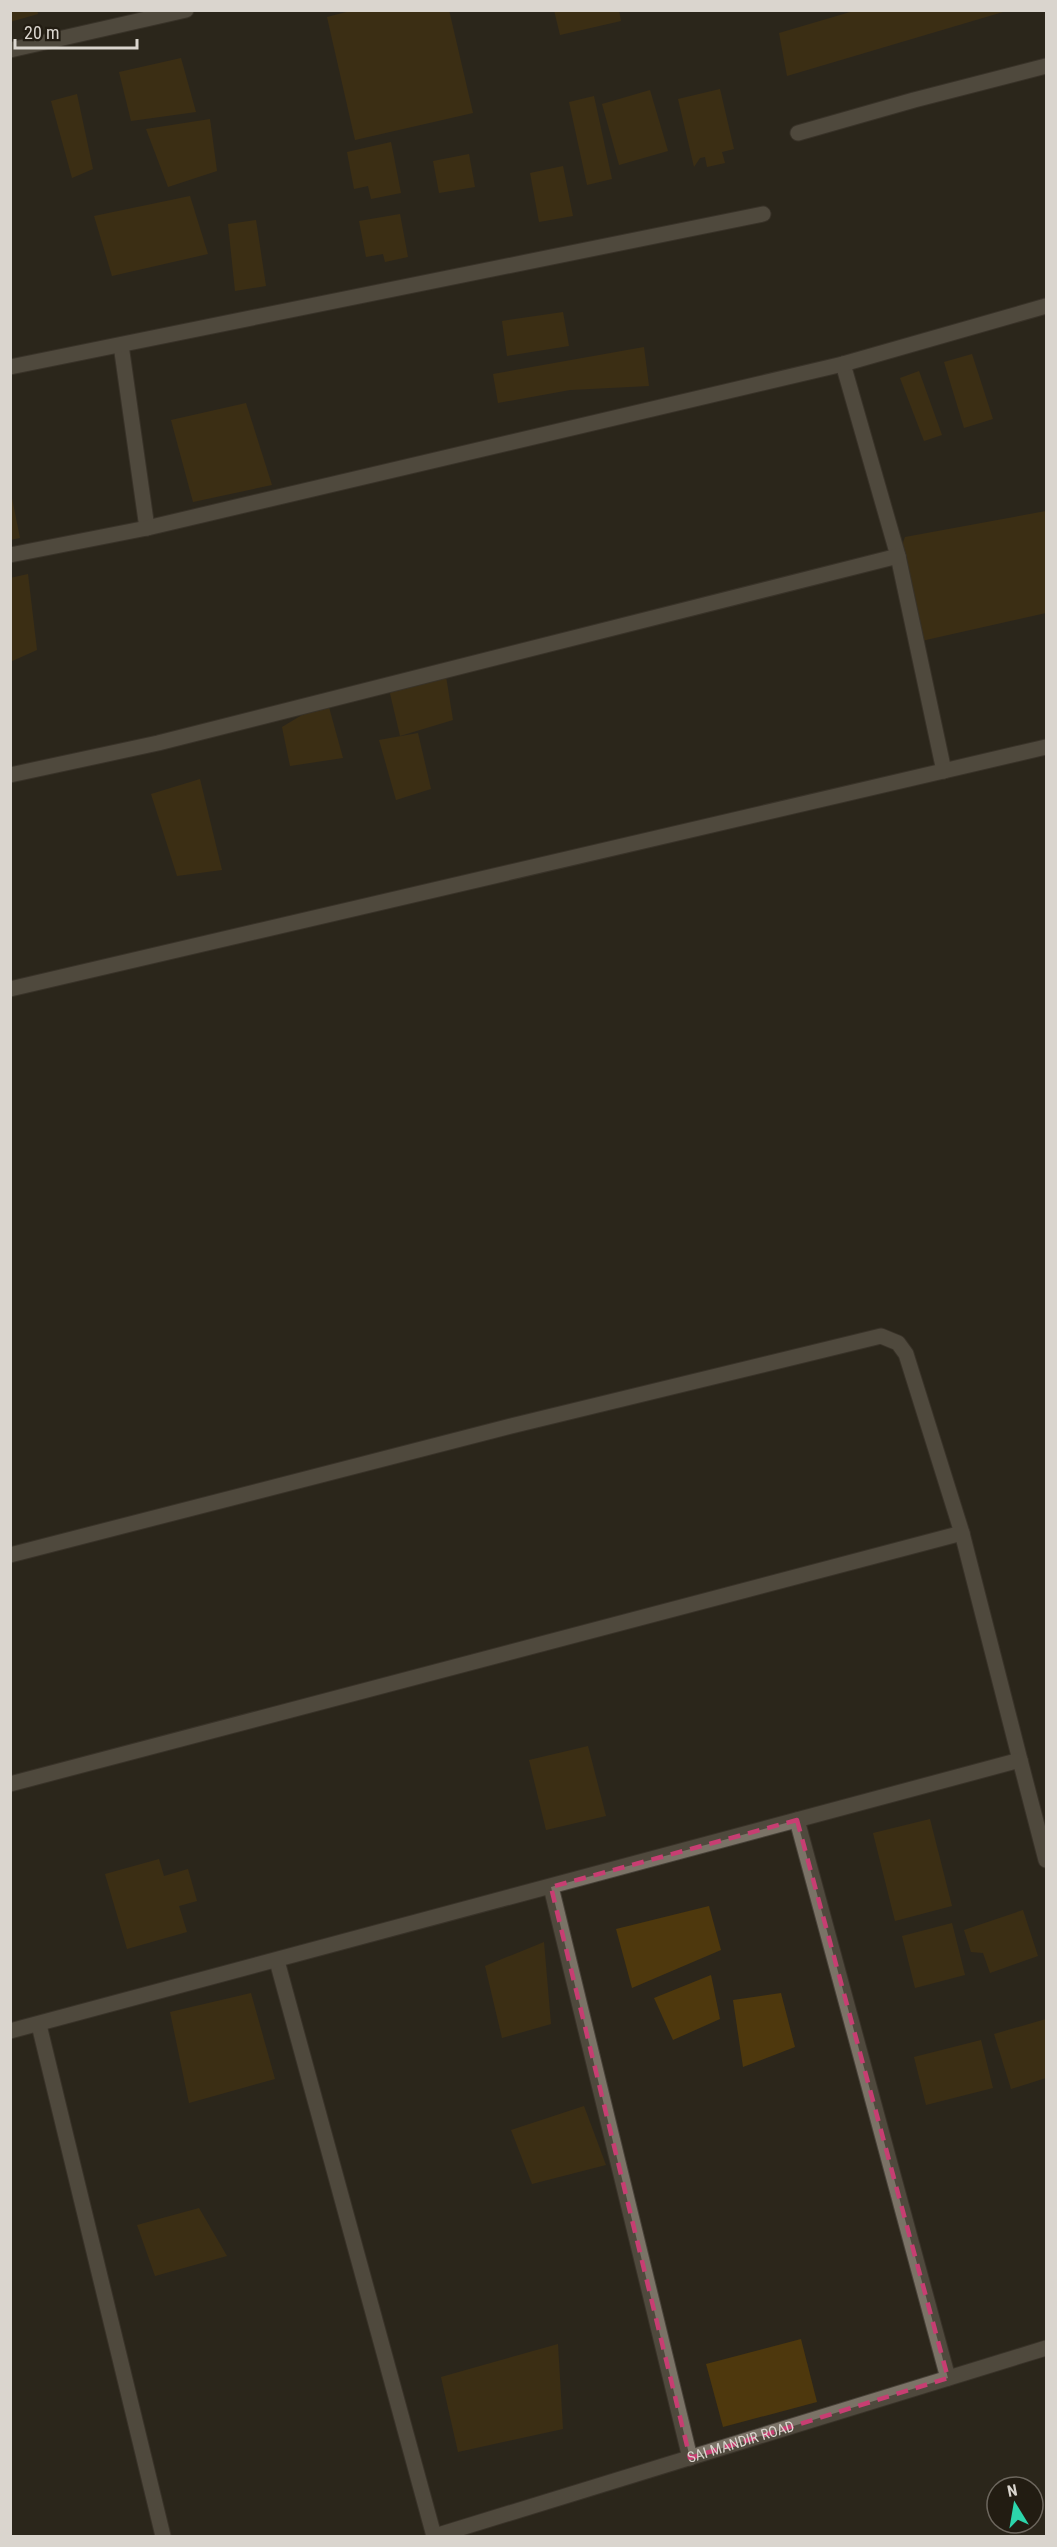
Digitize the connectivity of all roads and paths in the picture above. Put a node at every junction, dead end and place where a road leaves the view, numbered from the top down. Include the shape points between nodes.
1 (186, 10) edge
2 (10, 50) edge
3 (1047, 66) edge
4 (798, 133) dead end
5 (763, 214) dead end
6 (1047, 306) edge
7 (121, 345) junction
8 (843, 364) junction
9 (10, 367) edge
10 (147, 528) junction
11 (10, 555) edge
12 (898, 556) junction
13 (1047, 747) edge
14 (944, 771) junction
15 (10, 775) edge
16 (10, 989) edge
17 (962, 1533) junction
18 (10, 1555) edge
19 (1020, 1760) junction
20 (10, 1784) edge
21 (797, 1821) junction
22 (1047, 1860) edge
23 (551, 1887) junction
24 (277, 1961) junction
25 (39, 2025) junction
26 (10, 2031) edge
27 (1047, 2348) edge
28 (948, 2378) junction
29 (690, 2458) junction
30 (163, 2536) edge
31 (434, 2536) edge

1 - 2 street
3 - 4 street
5 - 7 street
6 - 8 street
7 - 9 street
7 - 10 street
8 - 10 street
8 - 12 street
10 - 11 street
12 - 14 street
12 - 15 street via 158,743
13 - 14 street
14 - 16 street
17 - 18 street via 906,1354 898,1343 881,1336
17 - 19 street
17 - 20 street
19 - 21 street
19 - 22 street
21 - 23 street
21 - 28 street
23 - 24 street
23 - 29 street
24 - 25 street
24 - 31 street
25 - 26 street
25 - 30 street
27 - 28 street, SAI MANDIR ROAD
28 - 29 street, SAI MANDIR ROAD
29 - 31 street, SAI MANDIR ROAD

